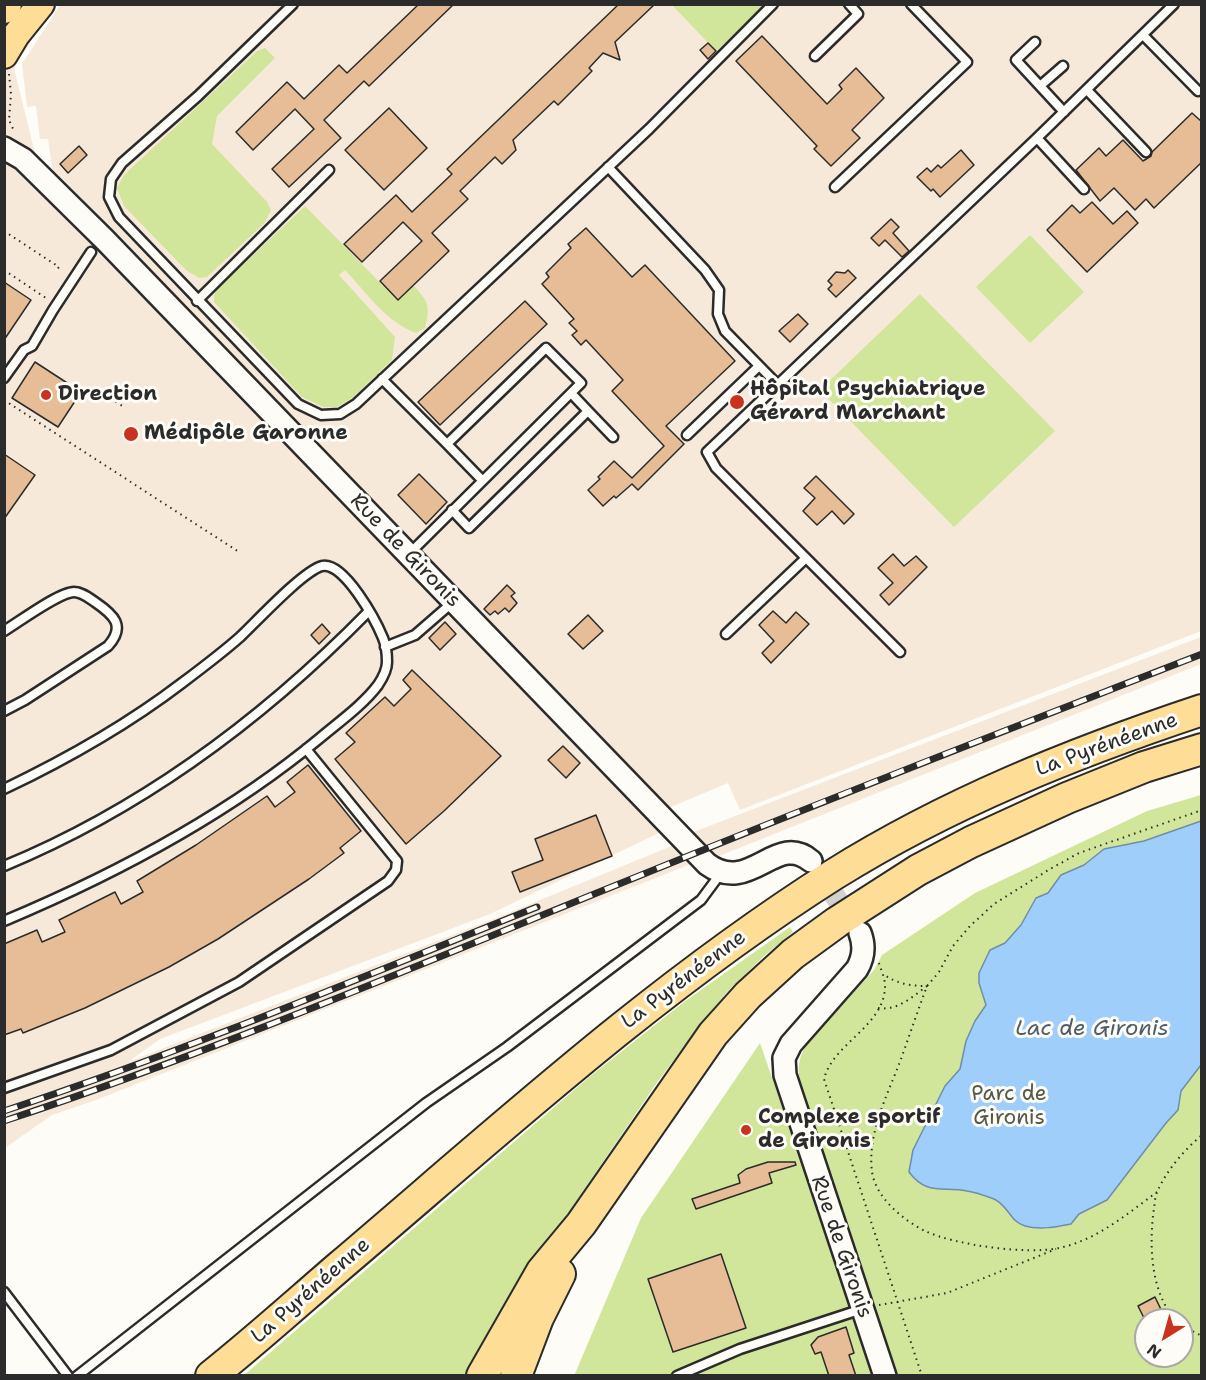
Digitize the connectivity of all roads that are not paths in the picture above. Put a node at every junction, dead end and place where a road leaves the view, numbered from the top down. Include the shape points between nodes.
1 (9, 4) edge
2 (41, 4) edge
3 (293, 4) edge
4 (773, 4) edge
5 (849, 4) edge
6 (911, 4) edge
7 (1174, 4) edge
8 (4, 10) edge
9 (1143, 34) junction
10 (1035, 42) dead end
11 (815, 56) dead end
12 (7, 61) edge
13 (1063, 66) dead end
14 (1040, 86) junction
15 (1087, 90) junction
16 (1198, 91) dead end
17 (1064, 112) junction
18 (6, 138) edge
19 (1037, 138) junction
20 (1146, 152) dead end
21 (608, 167) junction
22 (329, 170) dead end
23 (835, 187) dead end
24 (1084, 189) dead end
25 (91, 252) dead end
26 (197, 301) junction
27 (759, 366) junction
28 (4, 378) edge
29 (382, 379) junction
30 (777, 384) junction
31 (571, 393) junction
32 (588, 411) junction
33 (687, 435) dead end
34 (613, 437) dead end
35 (447, 444) junction
36 (482, 480) junction
37 (452, 510) junction
38 (408, 555) junction
39 (806, 558) junction
40 (454, 602) junction
41 (369, 611) junction
42 (4, 631) edge
43 (726, 634) dead end
44 (385, 646) junction
45 (900, 652) dead end
46 (1202, 710) edge
47 (4, 711) edge
48 (306, 749) junction
49 (1202, 749) edge
50 (4, 789) edge
51 (811, 861) tunnel mouth
52 (4, 867) edge
53 (721, 872) junction
54 (4, 921) edge
55 (860, 933) tunnel mouth
56 (4, 1088) edge
57 (581, 1224) junction
58 (4, 1292) edge
59 (862, 1309) junction
60 (225, 1366) edge
61 (68, 1376) edge
62 (77, 1376) edge
63 (211, 1376) edge
64 (482, 1376) edge
65 (516, 1376) edge
66 (677, 1376) edge
67 (885, 1376) edge

1 - 8 main road
2 - 12 main road via 9,46
3 - 26 lane via 122,163 111,179 109,197 119,218
4 - 21 lane
5 - 11 lane via 858,14
6 - 23 lane via 967,62
7 - 9 lane
9 - 15 lane
9 - 16 lane
10 - 14 lane via 1016,60
13 - 14 lane
14 - 17 lane
15 - 17 lane
15 - 20 lane
17 - 19 lane
18 - 38 street, Rue de Gironis
19 - 24 lane
19 - 30 lane
21 - 27 lane via 705,270 719,290 718,314 724,331
21 - 29 lane
22 - 26 lane
25 - 28 lane via 32,346 24,350
26 - 29 lane via 298,404 321,415 340,414
27 - 30 lane
27 - 33 lane
29 - 35 lane
30 - 39 lane via 707,452 716,468
31 - 32 lane
31 - 35 lane via 581,383 546,348
31 - 36 lane
32 - 34 lane
32 - 37 lane via 469,528
35 - 36 lane
36 - 37 lane
37 - 38 lane
38 - 40 street, Rue de Gironis
39 - 43 lane
39 - 45 lane
40 - 44 lane via 415,635
40 - 53 street, Rue de Gironis via 707,864
41 - 44 lane
41 - 50 lane via 360,594 341,574 327,566 319,567 182,684 78,751
41 - 52 lane via 256,715 201,756 146,793
42 - 47 lane via 60,596 74,592 110,613 117,624 116,637 108,646
44 - 48 lane via 387,666 378,685
46 - 60 highway, La Pyrénéenne via 1043,767 953,807 834,875 775,914 683,980 567,1072
48 - 54 lane via 236,800 165,843
48 - 56 lane via 397,861 388,881 238,982 111,1050
49 - 57 highway, La Pyrénéenne via 1067,798 971,842 918,870 793,954 713,1034
51 - 53 street via 803,855 786,853 741,872
53 - 62 lane via 701,900 507,1047 426,1103
55 - 59 street, Rue de Gironis via 864,943 857,969 791,1044 784,1058 784,1075
57 - 64 highway via 542,1271
57 - 65 highway
58 - 61 lane
59 - 66 lane via 740,1349
59 - 67 street, Rue de Gironis
60 - 63 highway, La Pyrénéenne

